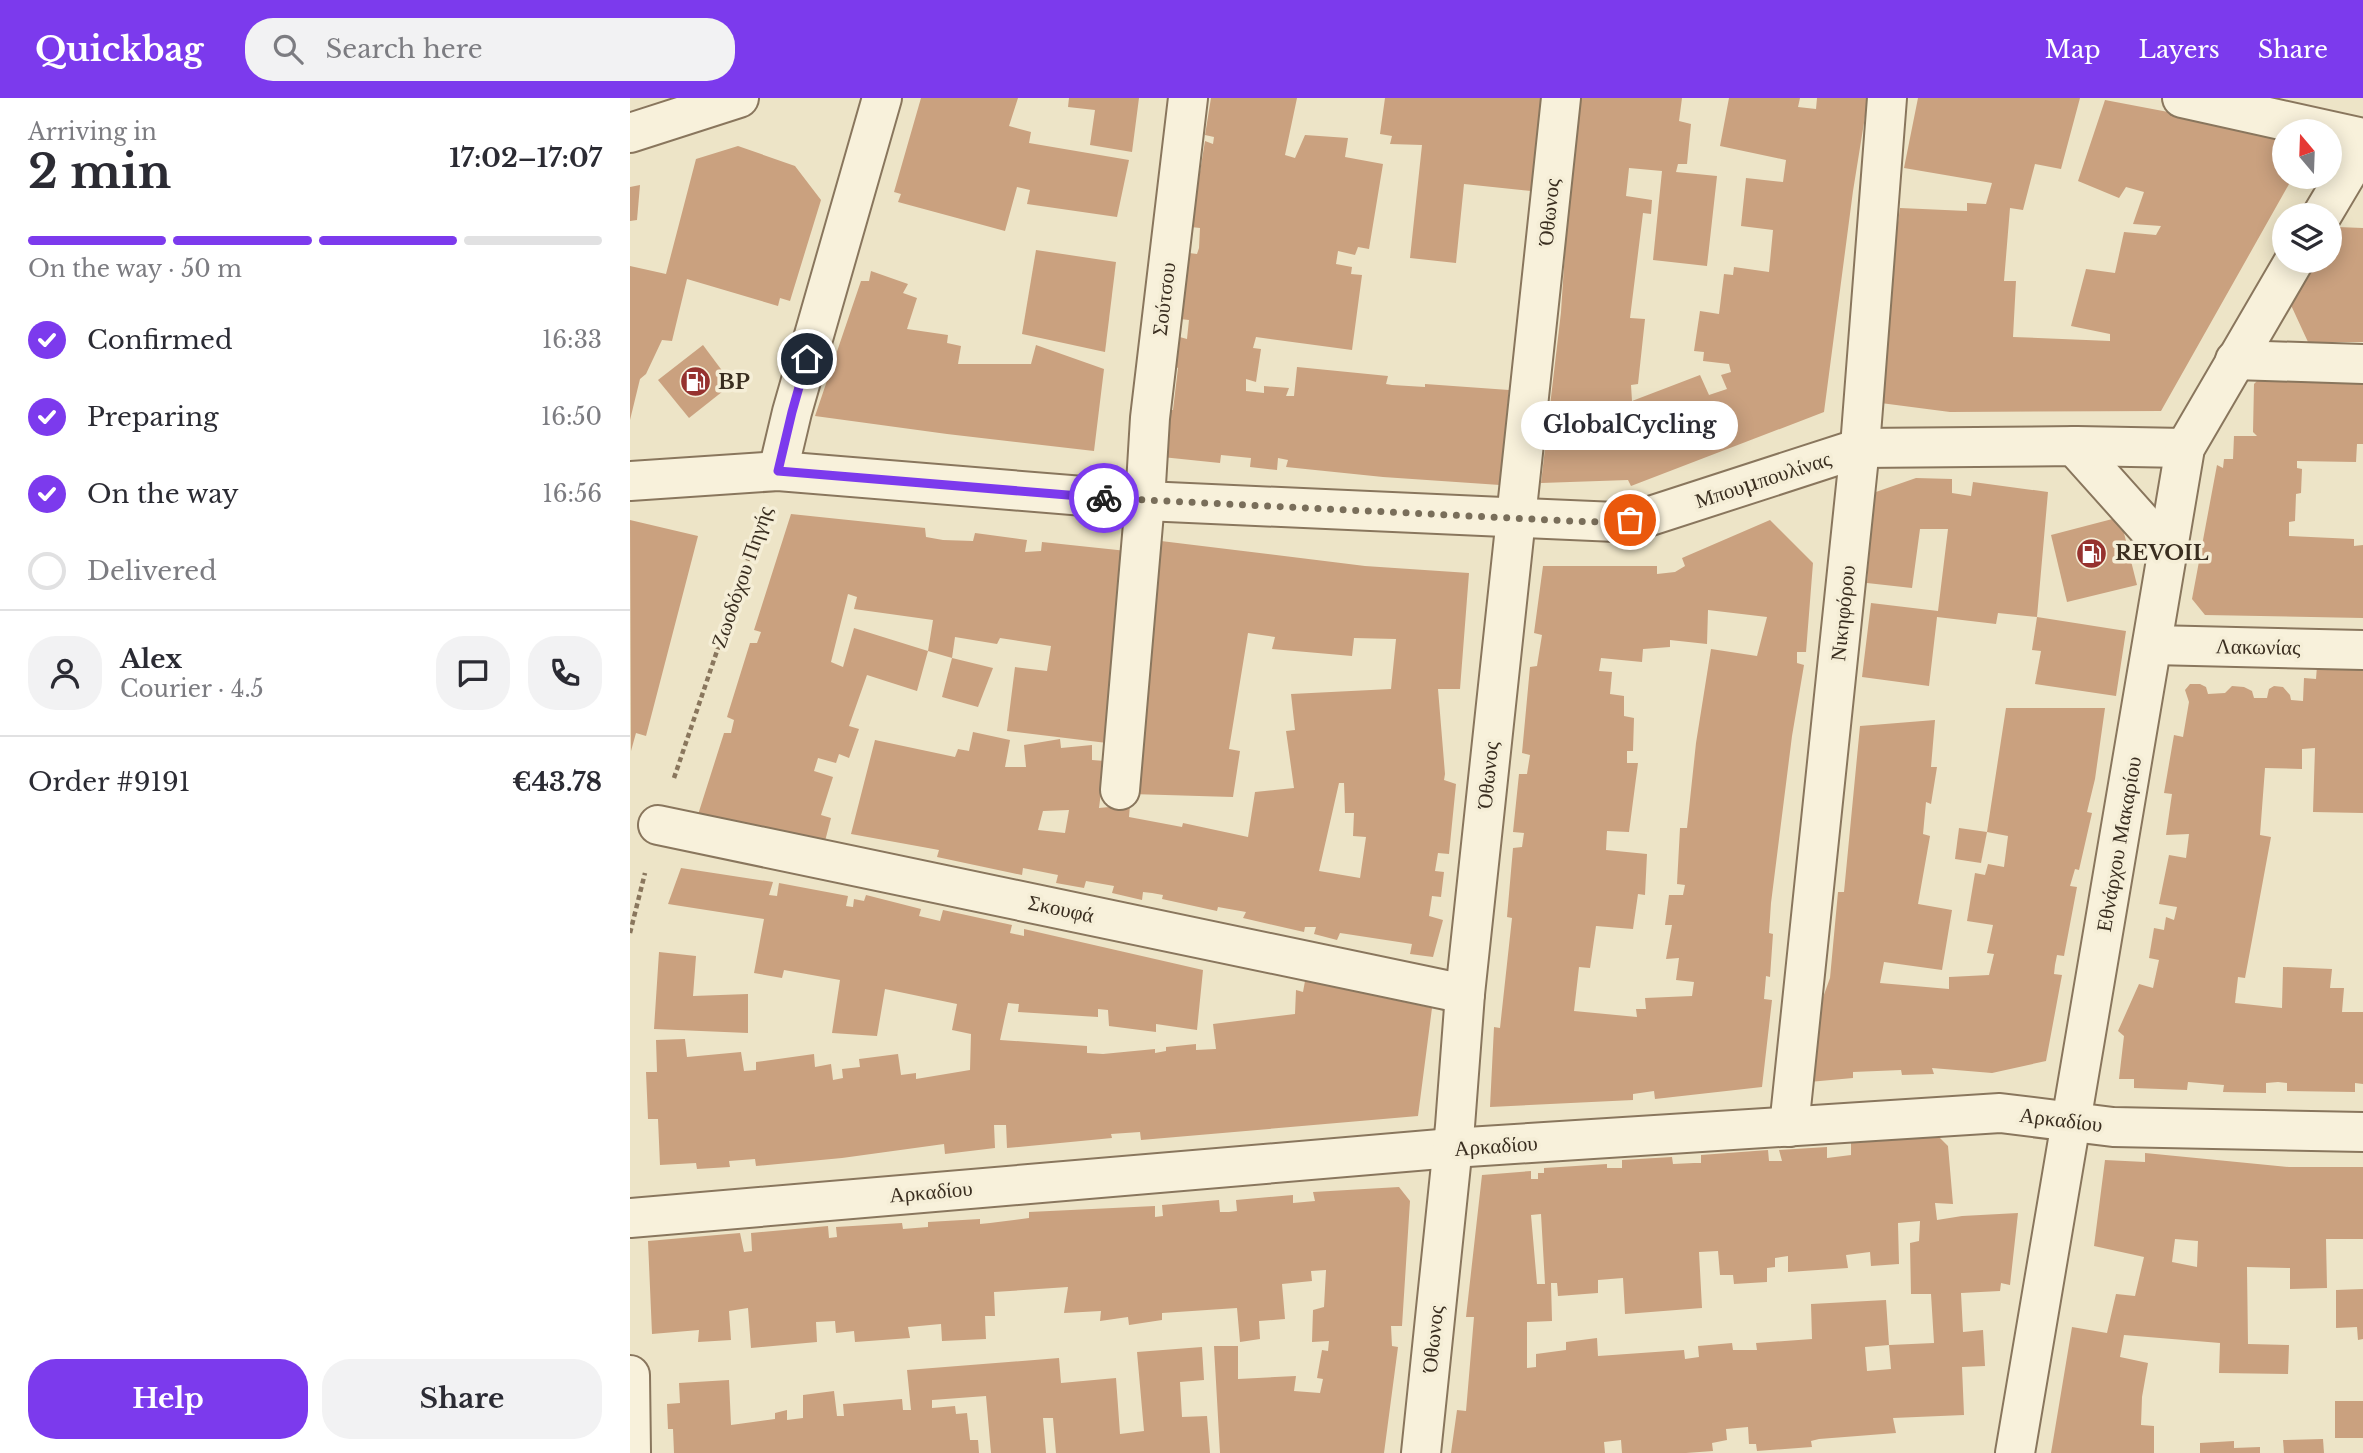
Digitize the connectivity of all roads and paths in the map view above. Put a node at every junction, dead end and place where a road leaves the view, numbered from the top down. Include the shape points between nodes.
1 (739, 98) edge
2 (882, 98) edge
3 (1188, 98) edge
4 (1561, 98) edge
5 (1887, 98) edge
6 (2182, 98) edge
7 (630, 133) edge
8 (2363, 138) edge
9 (2363, 146) edge
10 (2329, 203) edge
11 (2287, 273) edge
12 (2235, 360) junction
13 (2363, 364) edge
14 (2074, 446) junction
15 (1860, 448) junction
16 (2185, 448) junction
17 (778, 471) junction
18 (630, 481) edge
19 (1145, 501) junction
20 (1517, 518) junction
21 (2168, 551) junction
22 (2153, 645) junction
23 (2363, 650) edge
24 (1120, 790) dead end
25 (658, 825) junction
26 (630, 930) edge
27 (1465, 994) junction
28 (2070, 1121) junction
29 (1789, 1127) junction
30 (2363, 1132) edge
31 (1452, 1148) junction
32 (630, 1218) edge
33 (630, 1375) edge
34 (631, 1453) edge
35 (1421, 1453) edge
36 (2015, 1453) edge

1 - 7 street
2 - 17 street
3 - 19 street, Σούτσου via 1150,418
4 - 20 street, Όθωνος
5 - 15 street, Νικηφόρου
6 - 8 street
9 - 10 street
11 - 12 street, Εθνάρχου Μακαρίου
12 - 13 street
12 - 16 street, Εθνάρχου Μακαρίου
14 - 15 street, Μπουμπουλίνας
14 - 16 street, Μπουμπουλίνας
14 - 21 street
15 - 20 street, Μπουμπουλίνας via 1644,518 1592,522
15 - 29 street, Νικηφόρου
16 - 21 street, Εθνάρχου Μακαρίου
17 - 18 street, Μπουμπουλίνας
17 - 19 street, Μπουμπουλίνας
17 - 25 path, Ζωοδόχου Πηγής
19 - 20 street, Μπουμπουλίνας
19 - 24 street, Σούτσου
20 - 27 street, Όθωνος
21 - 22 street, Εθνάρχου Μακαρίου
22 - 23 street, Λακωνίας
22 - 28 street, Εθνάρχου Μακαρίου
25 - 26 path, Ζωοδόχου Πηγής
25 - 27 street, Σκουφά
27 - 31 street, Όθωνος
28 - 29 street, Αρκαδίου via 2000,1113
28 - 30 street, Αρκαδίου via 2113,1127
28 - 36 street, Εθνάρχου Μακαρίου
29 - 31 street, Αρκαδίου
31 - 32 street, Αρκαδίου
31 - 35 street, Όθωνος
33 - 34 street

